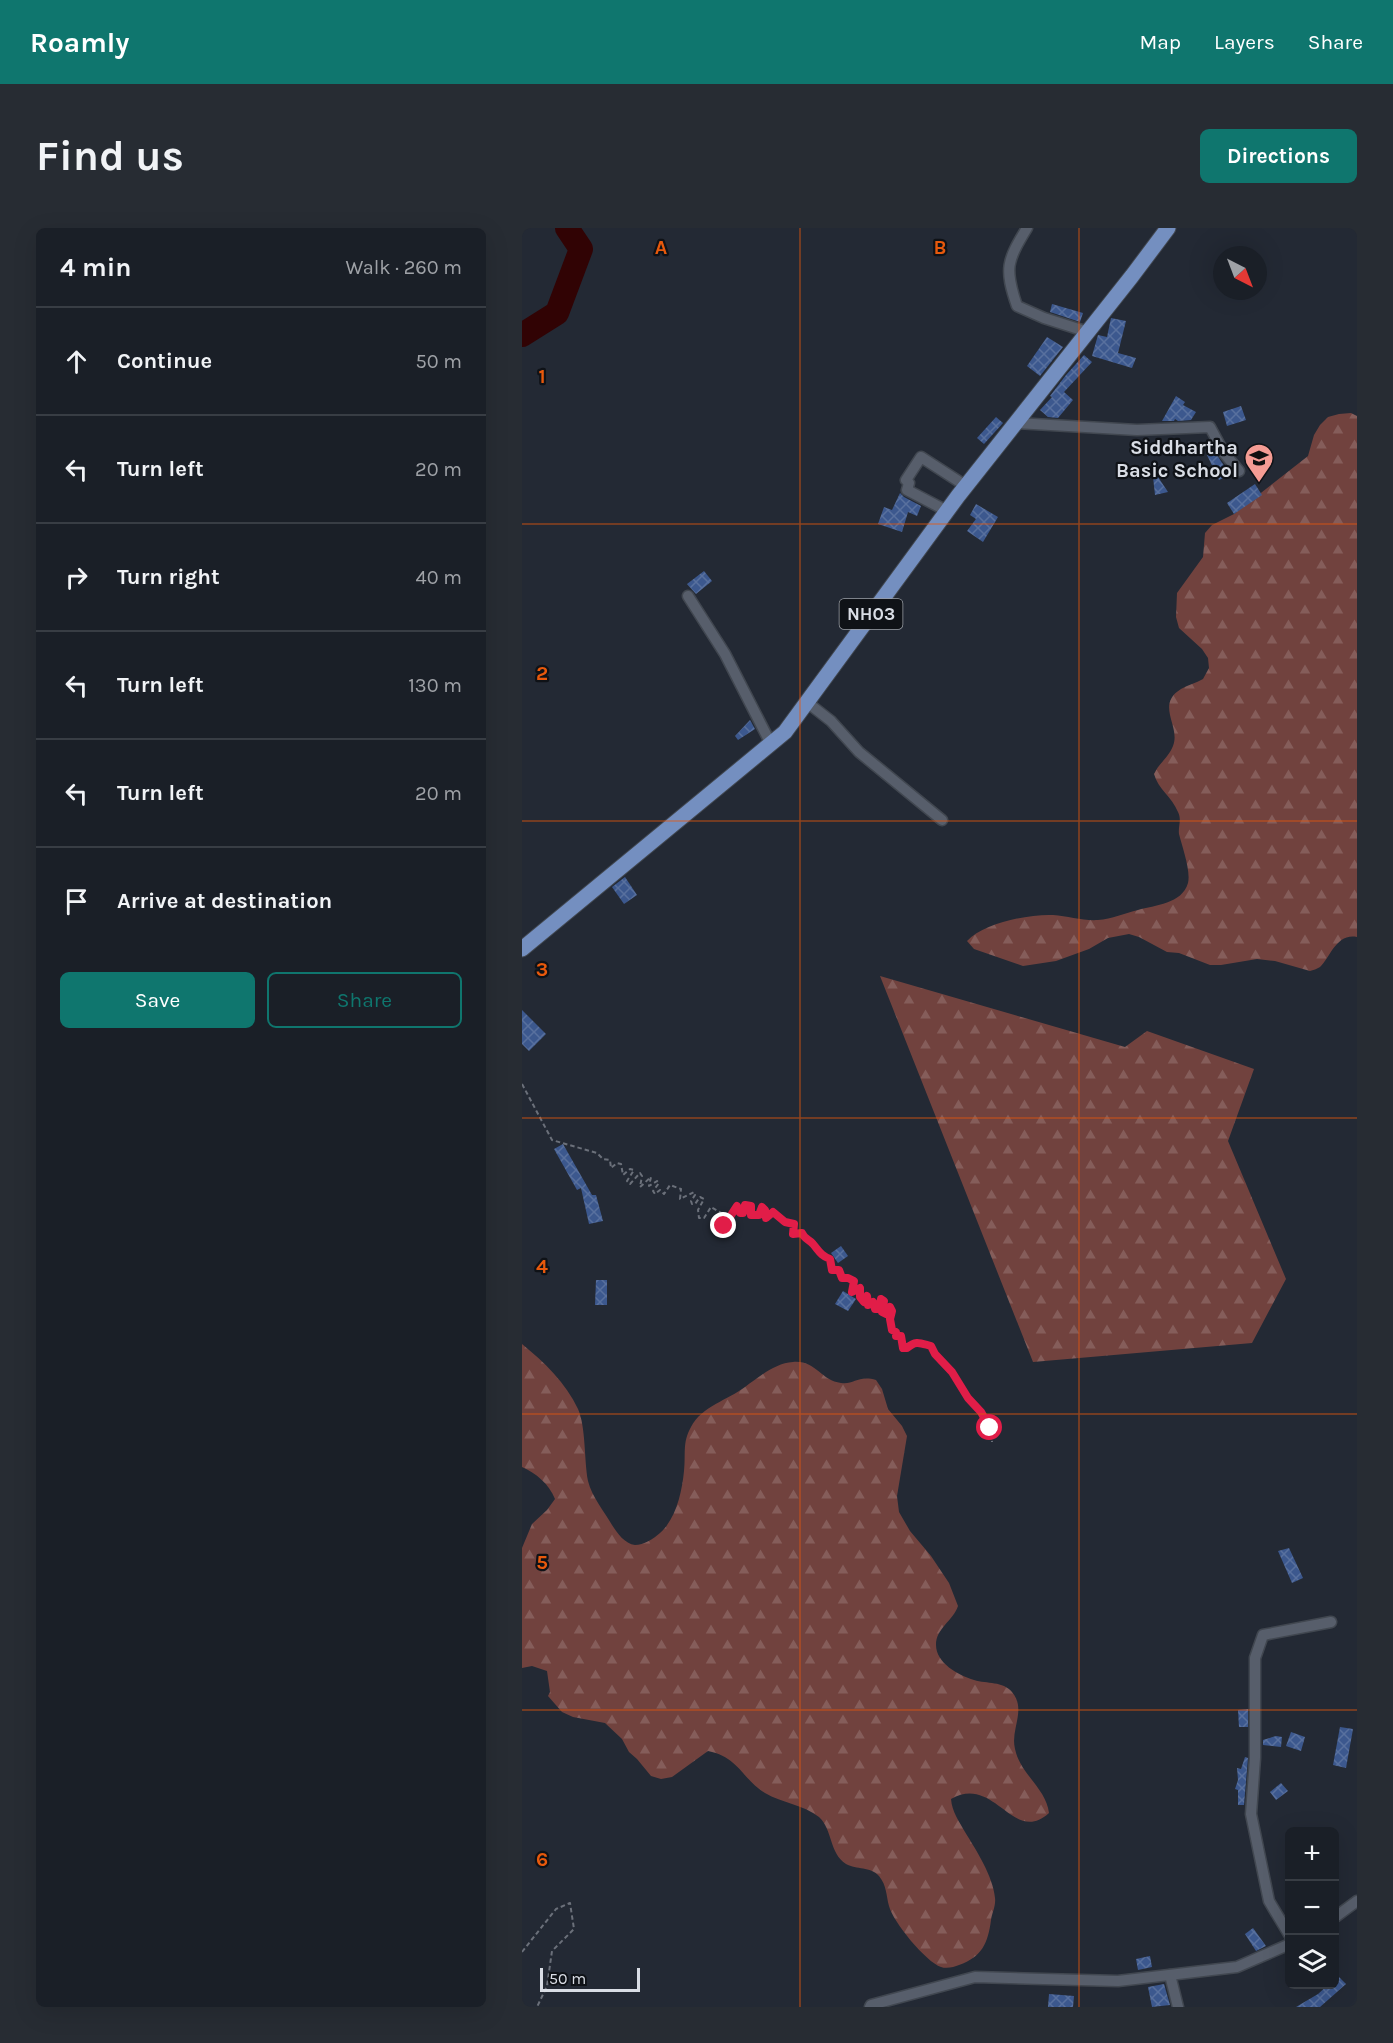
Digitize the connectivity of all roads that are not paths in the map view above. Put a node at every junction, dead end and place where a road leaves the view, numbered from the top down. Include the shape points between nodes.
1 (1027, 228) edge
2 (1168, 228) edge
3 (1088, 332) junction
4 (1016, 423) junction
5 (1239, 471) dead end
6 (966, 486) junction
7 (947, 511) junction
8 (688, 596) dead end
9 (808, 703) junction
10 (771, 744) junction
11 (942, 820) dead end
12 (522, 949) edge
13 (1331, 1622) dead end
14 (1357, 1901) edge
15 (1339, 1915) edge
16 (1289, 1935) edge
17 (1285, 1946) edge
18 (1170, 1974) junction
19 (870, 2007) edge
20 (1178, 2007) edge

1 - 3 street via 1010,255 1009,282 1017,306
2 - 3 main road, NH03
3 - 4 main road, NH03
4 - 5 street via 1137,430 1210,427
4 - 6 main road, NH03
6 - 7 main road, NH03
6 - 7 street via 921,457 906,480 907,490
7 - 9 main road, NH03
8 - 10 street via 725,654
9 - 10 main road, NH03
9 - 11 street via 876,767
10 - 12 main road, NH03
13 - 16 street via 1263,1635 1255,1658 1251,1814 1269,1902
14 - 15 street
17 - 18 street via 1237,1967
18 - 19 street via 1118,1981 975,1977
18 - 20 street

